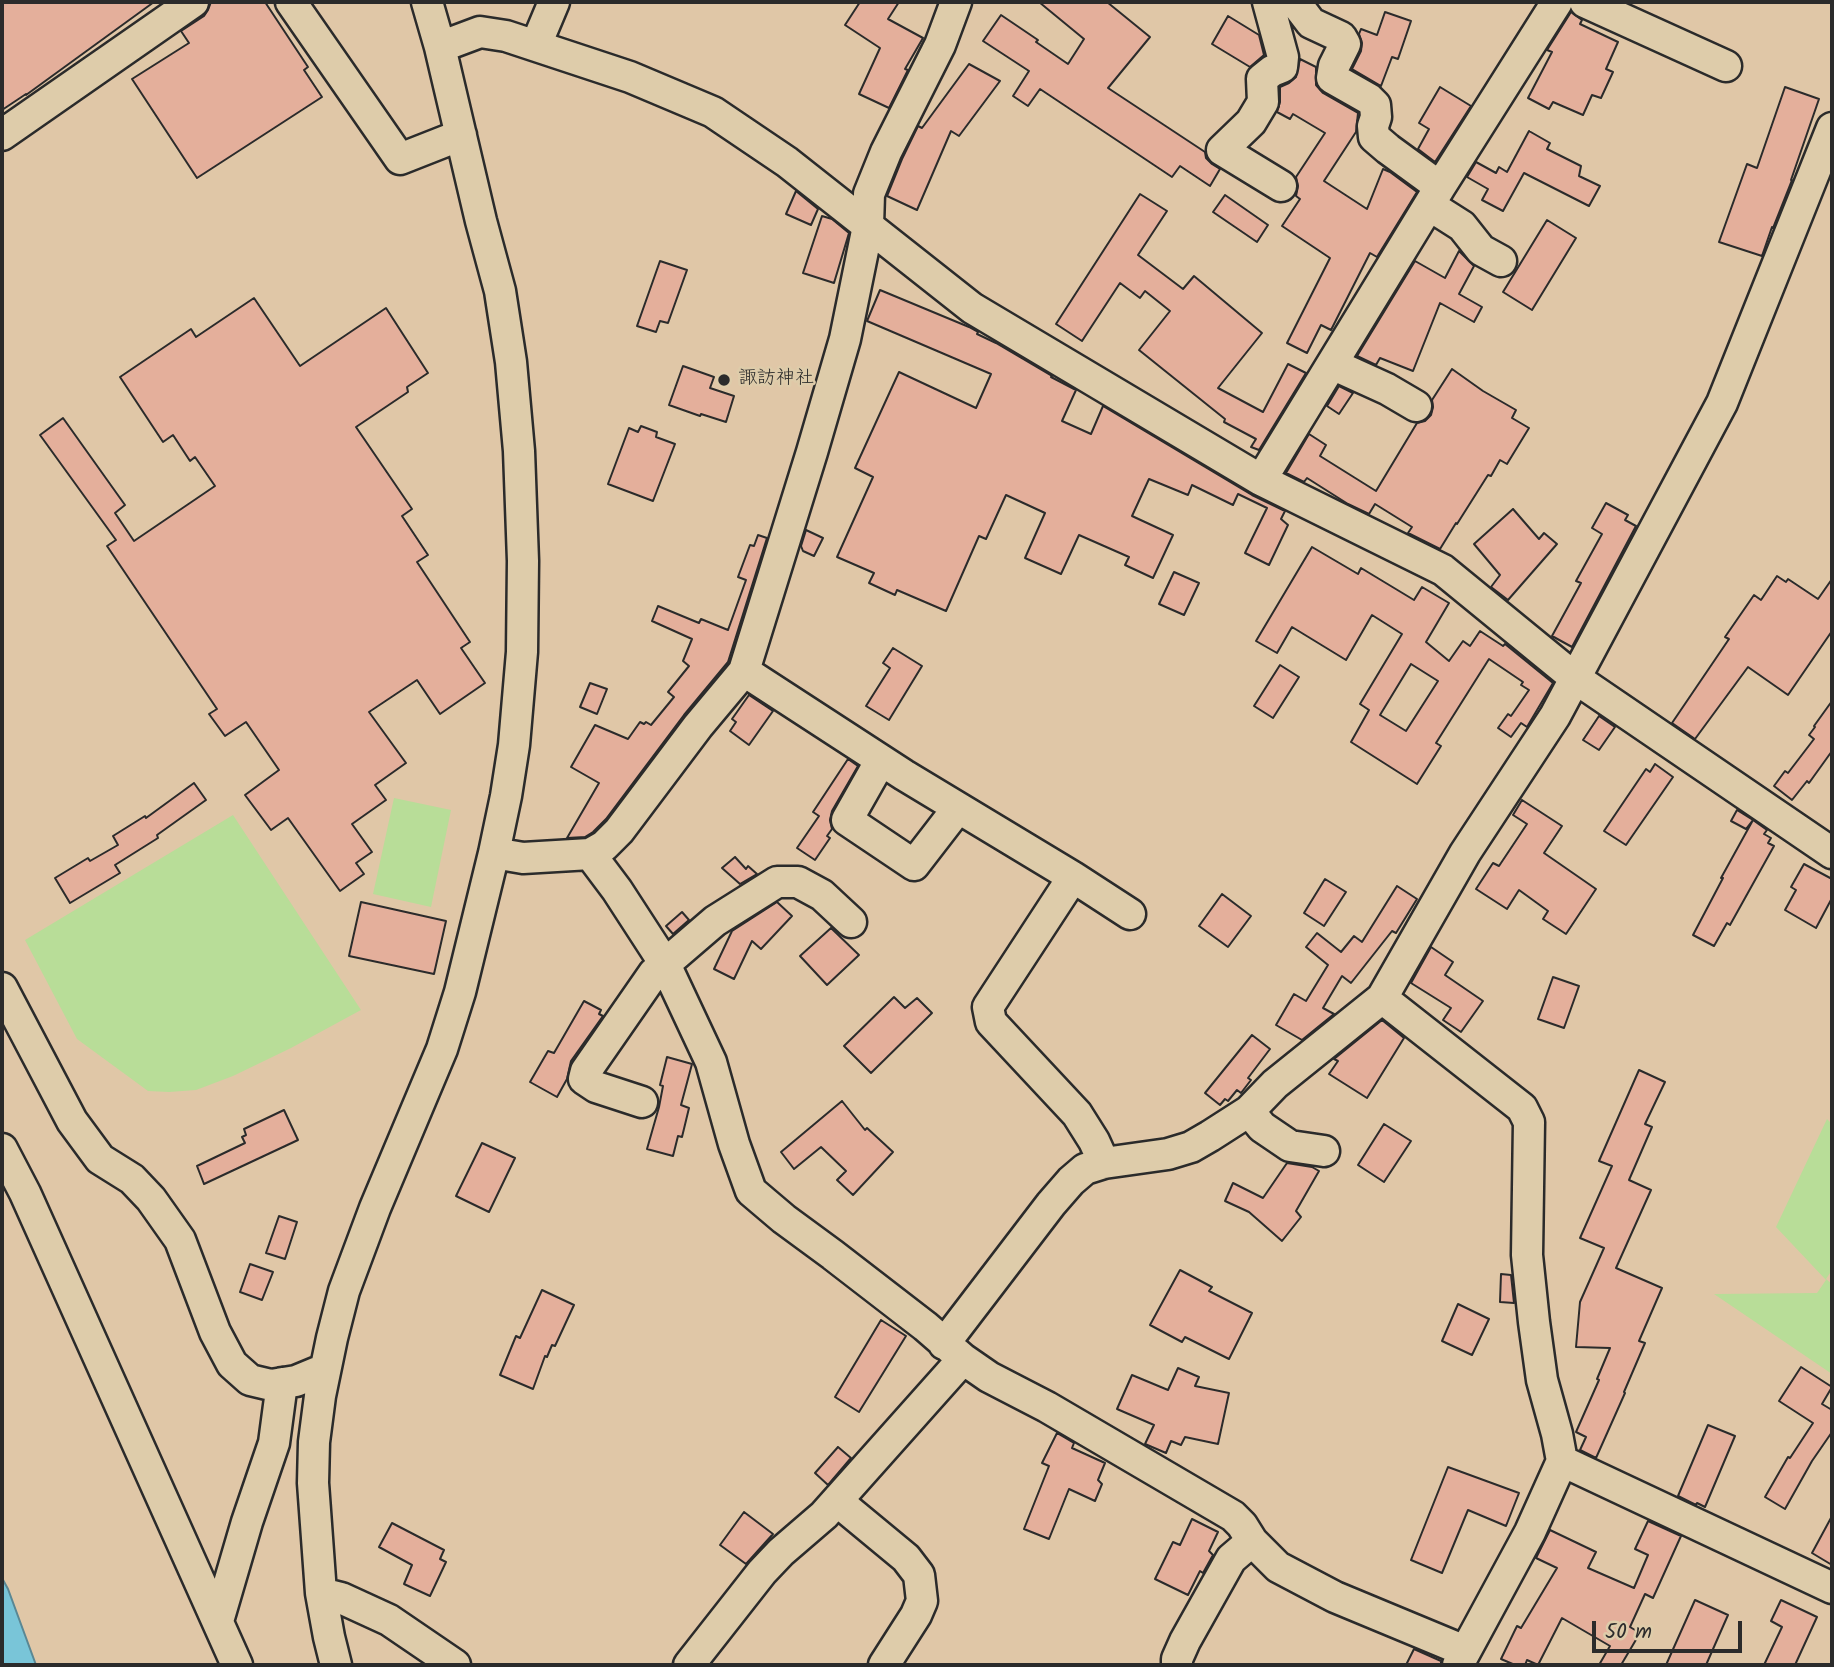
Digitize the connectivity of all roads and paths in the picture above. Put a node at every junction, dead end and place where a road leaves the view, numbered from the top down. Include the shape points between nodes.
1 (192, 2) edge
2 (291, 2) edge
3 (427, 2) edge
4 (554, 2) edge
5 (956, 2) edge
6 (1268, 2) edge
7 (1295, 2) edge
8 (1558, 2) edge
9 (1585, 2) edge
10 (541, 33) dead end
11 (440, 47) junction
12 (1726, 66) dead end
13 (2, 135) edge
14 (461, 135) junction
15 (1830, 145) edge
16 (1281, 186) dead end
17 (1435, 196) junction
18 (868, 226) junction
19 (1501, 261) dead end
20 (1332, 363) junction
21 (1416, 406) dead end
22 (1261, 480) junction
23 (744, 671) junction
24 (1575, 678) junction
25 (881, 760) junction
26 (958, 808) junction
27 (495, 853) junction
28 (1832, 853) edge
29 (590, 854) junction
30 (1073, 877) junction
31 (1130, 914) dead end
32 (851, 922) dead end
33 (665, 964) junction
34 (2, 988) edge
35 (1382, 998) junction
36 (642, 1102) dead end
37 (1249, 1111) junction
38 (2, 1149) edge
39 (1324, 1151) dead end
40 (1104, 1163) junction
41 (954, 1351) junction
42 (325, 1370) junction
43 (282, 1383) junction
44 (1562, 1461) junction
45 (839, 1498) junction
46 (1252, 1541) junction
47 (1832, 1588) edge
48 (321, 1593) junction
49 (218, 1621) junction
50 (1461, 1658) edge
51 (237, 1665) edge
52 (336, 1665) edge
53 (455, 1665) edge
54 (689, 1665) edge
55 (884, 1665) edge
56 (1177, 1665) edge

1 - 13 street
2 - 14 street via 400,159
3 - 11 street
4 - 10 street
5 - 18 street via 869,194
6 - 16 street via 1282,67 1262,79 1263,102 1251,122 1222,150
7 - 17 street via 1311,23 1341,37 1345,44 1332,78 1375,104 1374,136
8 - 17 street
9 - 12 street
11 - 14 street
11 - 18 street via 480,32 506,36 630,77 713,112 787,162
14 - 27 street via 500,291 519,451 522,652 514,745
15 - 24 street via 1722,403
17 - 19 street via 1481,250
17 - 20 street
18 - 22 street via 972,308
18 - 23 street via 845,339
20 - 21 street
20 - 22 street
22 - 24 street via 1443,570
23 - 25 street
23 - 29 street via 619,831
24 - 28 street
24 - 35 street via 1465,853
25 - 26 street
25 - 26 street via 847,820 914,865
26 - 30 street
27 - 29 street via 523,858
27 - 42 street via 442,1049 344,1291
29 - 33 street
30 - 31 street
30 - 40 street via 988,1007 992,1022 1077,1114
32 - 33 street via 822,895 799,882 777,882 715,921
33 - 36 street via 654,973 584,1079
33 - 41 street via 711,1062 751,1191
34 - 43 street via 72,1121 100,1158 132,1179 151,1199 180,1240 232,1364 250,1380
35 - 37 street via 1275,1084
35 - 44 street via 1522,1108 1529,1122 1527,1255 1542,1380
37 - 39 street via 1262,1127 1290,1146
37 - 40 street via 1191,1147
38 - 49 street
40 - 41 street via 1085,1169 1051,1204
41 - 45 street
41 - 46 street via 989,1377 1220,1507 1242,1525
42 - 43 street
42 - 48 street via 313,1483
43 - 49 street via 274,1443
44 - 47 street
44 - 50 street via 1530,1532
45 - 54 street via 762,1572
45 - 55 street via 919,1575 922,1601
46 - 50 street via 1278,1567 1302,1581
46 - 56 street via 1231,1559 1185,1640
48 - 52 street
48 - 53 street via 388,1620
49 - 51 street

